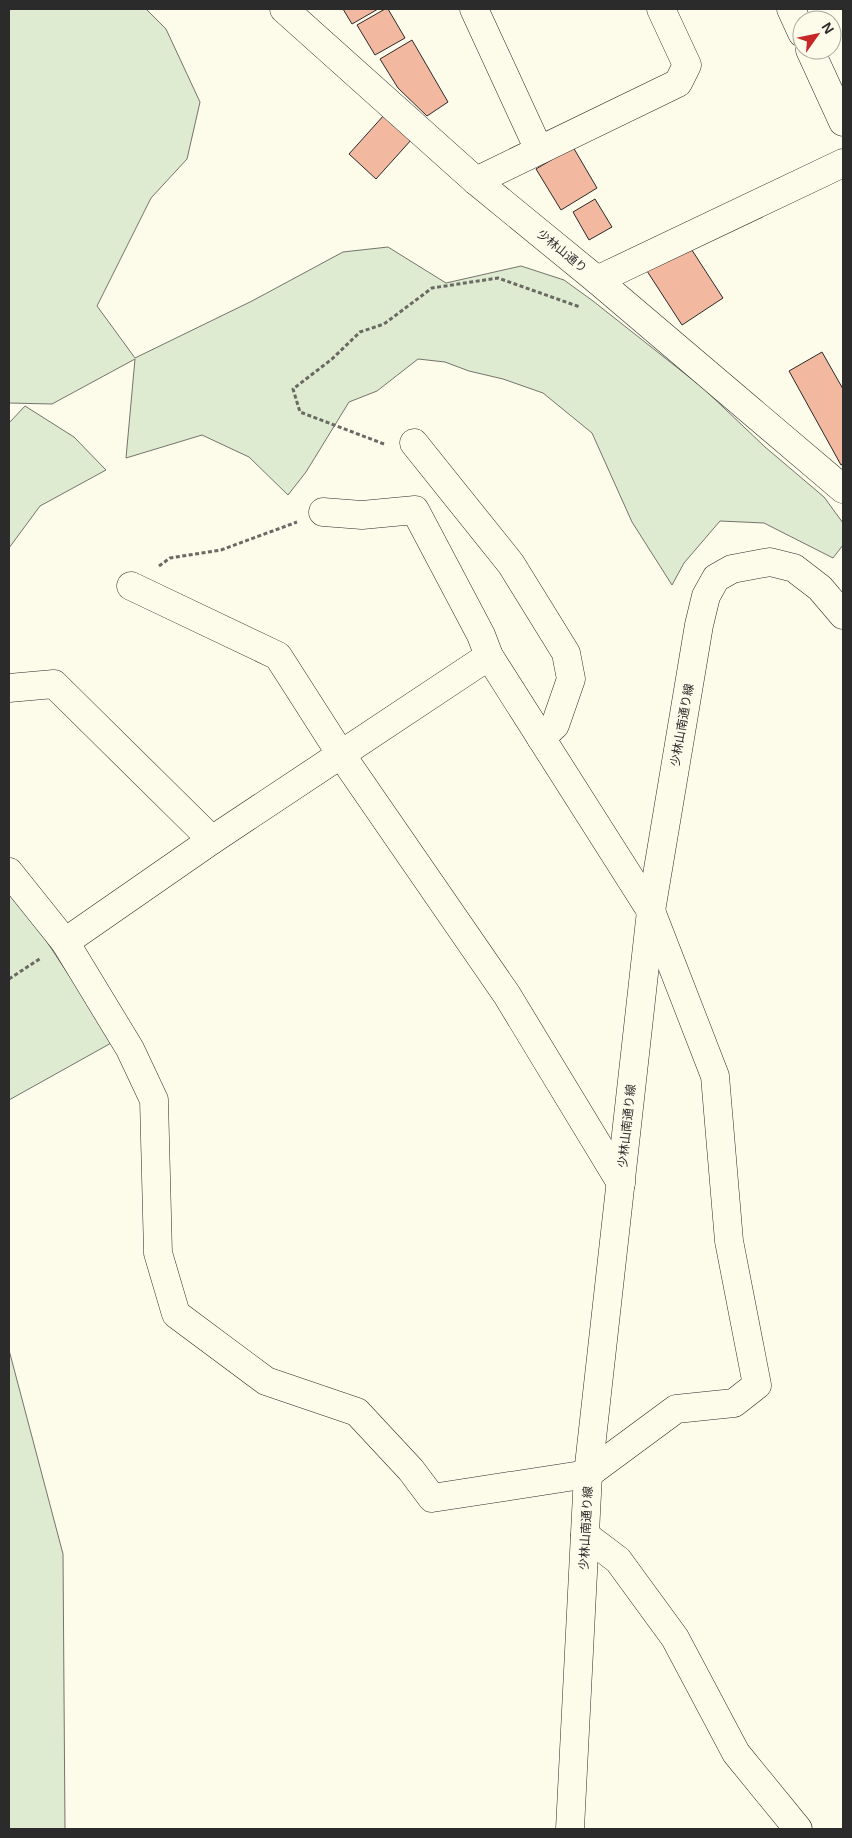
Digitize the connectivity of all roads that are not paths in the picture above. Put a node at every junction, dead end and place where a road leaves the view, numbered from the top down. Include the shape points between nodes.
1 (284, 9) edge
2 (474, 9) edge
3 (661, 9) edge
4 (815, 60) edge
5 (843, 122) edge
6 (539, 150) junction
7 (843, 163) edge
8 (476, 181) junction
9 (597, 280) junction
10 (402, 445) road end
11 (843, 489) edge
12 (323, 512) road end
13 (131, 586) road end
14 (843, 615) edge
15 (489, 656) junction
16 (9, 688) edge
17 (541, 738) junction
18 (340, 754) junction
19 (212, 840) junction
20 (9, 872) edge
21 (651, 911) junction
22 (65, 942) junction
23 (621, 1183) junction
24 (588, 1474) junction
25 (585, 1535) junction
26 (570, 1829) edge
27 (798, 1829) edge

1 - 8 street, 少林山通り
2 - 6 street
3 - 6 street via 687,65 678,83
4 - 5 street
6 - 8 street
7 - 9 street
8 - 9 street, 少林山通り
9 - 11 street, 少林山通り
10 - 17 street via 511,564 566,653 571,680 555,725
12 - 15 street via 362,515 416,510
13 - 18 street via 278,656
14 - 21 street, 少林山南通り線 via 820,588 794,568 770,562 732,569 716,578 706,596 699,625
15 - 17 street
15 - 18 street
16 - 19 street via 54,684
17 - 21 street
18 - 19 street
18 - 23 street via 507,995
19 - 22 street
20 - 22 street
21 - 23 street, 少林山南通り線
21 - 24 street via 715,1076 729,1241 757,1385 734,1403 676,1409
22 - 24 street via 130,1049 154,1100 158,1253 176,1314 266,1381 357,1412 411,1470 432,1498
23 - 24 street, 少林山南通り線
24 - 25 street, 少林山南通り線
25 - 26 street, 少林山南通り線
25 - 27 street via 618,1560 675,1638 736,1753

